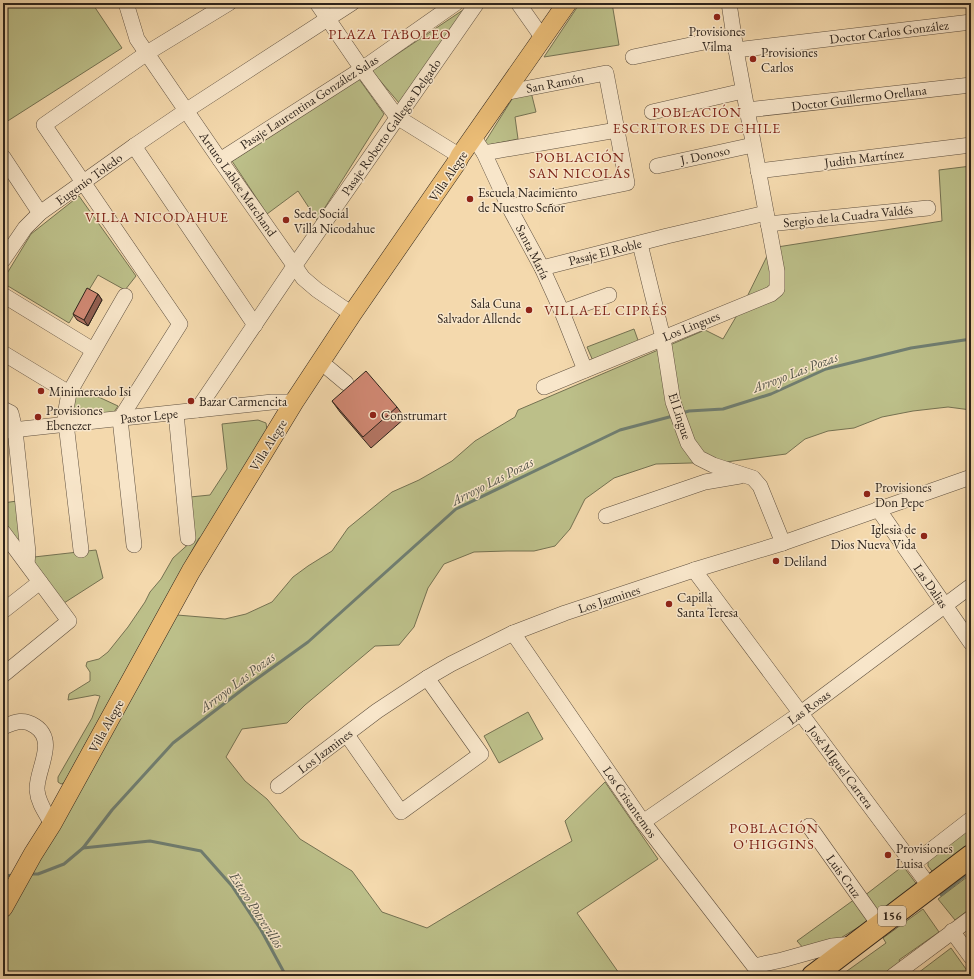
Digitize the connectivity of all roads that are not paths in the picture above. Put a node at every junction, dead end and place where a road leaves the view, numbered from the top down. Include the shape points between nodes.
1 (126, 3) edge
2 (228, 3) edge
3 (317, 3) edge
4 (352, 3) edge
5 (456, 3) edge
6 (478, 3) edge
7 (518, 3) edge
8 (567, 3) edge
9 (729, 3) edge
10 (327, 19) junction
11 (971, 22) edge
12 (542, 37) junction
13 (735, 43) junction
14 (147, 53) junction
15 (633, 57) dead end
16 (362, 69) junction
17 (971, 85) edge
18 (743, 91) junction
19 (504, 93) junction
20 (187, 110) junction
21 (747, 110) junction
22 (652, 112) dead end
23 (397, 117) junction
24 (618, 130) junction
25 (753, 145) junction
26 (971, 145) edge
27 (134, 146) junction
28 (479, 146) junction
29 (460, 156) junction
30 (3, 157) edge
31 (220, 160) junction
32 (657, 166) dead end
33 (758, 171) junction
34 (83, 183) junction
35 (509, 207) junction
36 (928, 208) dead end
37 (40, 213) junction
38 (767, 219) junction
39 (667, 236) joint
40 (8, 242) edge
41 (640, 244) junction
42 (3, 260) edge
43 (295, 265) junction
44 (542, 268) junction
45 (3, 295) edge
46 (609, 295) dead end
47 (125, 296) dead end
48 (562, 312) junction
49 (352, 314) junction
50 (255, 324) junction
51 (663, 338) junction
52 (93, 350) junction
53 (3, 353) edge
54 (321, 362) junction
55 (585, 370) junction
56 (346, 384) dead end
57 (544, 387) dead end
58 (70, 393) junction
59 (294, 402) junction
60 (3, 409) edge
61 (197, 410) junction
62 (176, 413) junction
63 (120, 419) junction
64 (67, 425) junction
65 (9, 431) edge
66 (743, 475) junction
67 (971, 477) edge
68 (878, 509) junction
69 (606, 516) dead end
70 (188, 538) dead end
71 (5, 540) edge
72 (783, 543) junction
73 (134, 544) dead end
74 (81, 550) dead end
75 (27, 564) junction
76 (694, 570) junction
77 (40, 582) junction
78 (971, 586) edge
79 (945, 606) junction
80 (3, 610) edge
81 (513, 633) junction
82 (971, 643) edge
83 (3, 675) edge
84 (427, 678) junction
85 (801, 713) junction
86 (3, 727) edge
87 (347, 735) junction
88 (278, 786) dead end
89 (971, 820) edge
90 (643, 822) junction
91 (52, 824) junction
92 (808, 826) dead end
93 (971, 856) edge
94 (913, 864) junction
95 (930, 887) junction
96 (6, 903) edge
97 (971, 918) edge
98 (880, 926) junction
99 (952, 931) junction
100 (856, 944) junction
101 (971, 957) edge
102 (813, 976) edge
103 (893, 976) edge

1 - 14 street, Arturo Lablee Marchand via 137,39
2 - 14 street
3 - 10 street
4 - 10 street, Eugenio Toledo
5 - 16 street, Pasaje Laurentina González Salas
6 - 23 street, Pasaje Roberto Gallegos Delgado
7 - 12 street
8 - 12 main road, Villa Alegre
9 - 13 street
10 - 16 street
10 - 20 street, Eugenio Toledo
11 - 13 street, Doctor Carlos González
12 - 19 main road, Villa Alegre
13 - 15 street, Doctor Carlos González
13 - 18 street
14 - 20 street, Arturo Lablee Marchand
14 - 34 street via 44,125
16 - 23 street
16 - 31 street, Pasaje Laurentina González Salas
17 - 21 street, Doctor Guillermo Orellana
18 - 21 street
18 - 22 street
19 - 24 street, San Ramón via 606,73
19 - 28 main road, Villa Alegre
20 - 27 street, Eugenio Toledo
20 - 31 street, Arturo Lablee Marchand
21 - 25 street
23 - 29 street
23 - 43 street, Pasaje Roberto Gallegos Delgado
24 - 28 street
24 - 35 street via 627,182
25 - 32 street, J. Donoso
25 - 33 street
26 - 33 street, Judith Martínez
27 - 34 street, Eugenio Toledo
27 - 50 street
28 - 29 main road, Villa Alegre
28 - 35 street, Santa María
29 - 49 main road, Villa Alegre
30 - 37 street
31 - 43 street, Arturo Lablee Marchand
33 - 38 street
34 - 37 street, Eugenio Toledo
34 - 63 street via 180,324
35 - 44 street, Santa María
36 - 38 street, Sergio de la Cuadra Valdés
37 - 40 street, Eugenio Toledo
38 - 39 street, Sergio de la Cuadra Valdés
38 - 51 street, Los Lingues via 777,271 777,289
39 - 41 street, Pasaje El Roble
40 - 42 street, Eugenio Toledo
41 - 44 street, Pasaje El Roble
41 - 51 street, El Lingue
43 - 49 street, Arturo Lablee Marchand via 303,278
43 - 50 street, Pasaje Roberto Gallegos Delgado
44 - 48 street, Santa María
45 - 52 street
46 - 48 street
47 - 52 street
48 - 55 street, Santa María
49 - 54 main road, Villa Alegre
50 - 61 street, Pasaje Roberto Gallegos Delgado
51 - 55 street, Los Lingues
51 - 66 street, El Lingue via 673,402 688,443 699,458
52 - 58 street
53 - 58 street
54 - 56 street
54 - 59 main road, Villa Alegre
55 - 57 street, Los Lingues
58 - 64 street via 65,415
59 - 61 street, Pastor Lepe
59 - 91 main road, Villa Alegre via 191,571
60 - 65 street via 11,413
61 - 62 street, Pastor Lepe
62 - 63 street, Pastor Lepe
62 - 70 street
63 - 64 street, Pastor Lepe
63 - 73 street
64 - 65 street, Pastor Lepe
64 - 74 street
65 - 75 street via 28,552
66 - 69 street via 705,482
66 - 72 street, El Lingue via 753,478 760,486
67 - 68 street, Los Jazmines
68 - 72 street, Los Jazmines
68 - 79 street, Las Dalias
71 - 75 street
72 - 76 street, Los Jazmines
75 - 77 street
76 - 81 street, Los Jazmines
76 - 85 street, José MIguel Carrera
77 - 80 street
77 - 83 street via 69,621
78 - 79 street, Las Rosas
79 - 82 street, Las Dalias
79 - 85 street, Las Rosas
81 - 84 street, Los Jazmines
81 - 90 street, Los Crisantemos
84 - 87 street, Los Jazmines via 377,711
84 - 87 street via 482,754 401,812
85 - 90 street, Las Rosas
85 - 94 street, José MIguel Carrera
86 - 91 street via 22,721 40,729 46,747 37,790 40,802
87 - 88 street, Los Jazmines
89 - 94 street
90 - 100 street, Los Crisantemos via 754,966 832,946
91 - 96 main road, Villa Alegre
92 - 98 street, Luis Cruz
93 - 95 highway, 156
94 - 95 street, José MIguel Carrera
95 - 98 highway, 156
97 - 99 street
98 - 100 highway, 156
99 - 101 street
99 - 103 street
100 - 102 highway, 156

